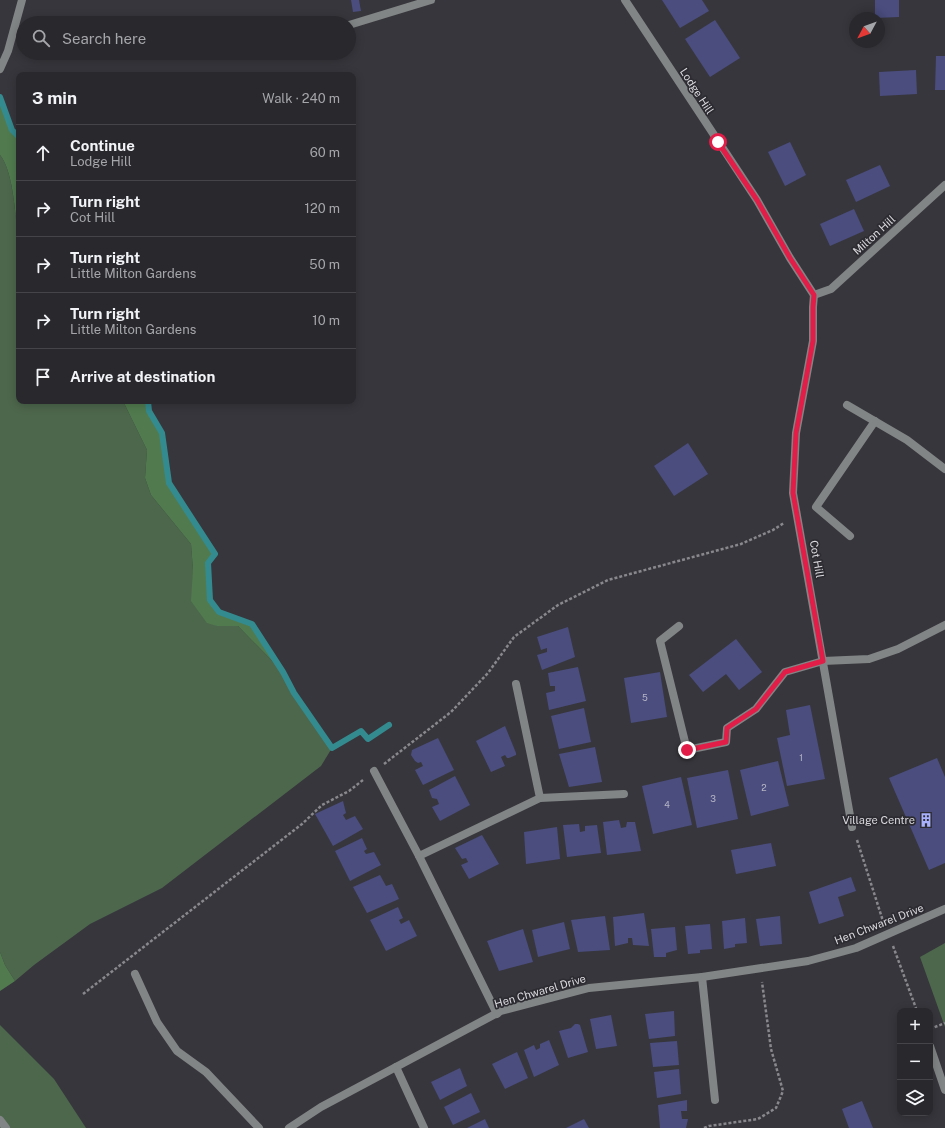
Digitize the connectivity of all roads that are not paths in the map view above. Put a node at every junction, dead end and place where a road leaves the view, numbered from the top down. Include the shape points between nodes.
1 (22, 0) edge
2 (432, 0) edge
3 (625, 0) edge
4 (18, 16) edge
5 (16, 22) edge
6 (356, 23) edge
7 (0, 69) edge
8 (945, 185) edge
9 (814, 295) junction
10 (847, 404) dead end
11 (875, 421) junction
12 (945, 469) edge
13 (850, 536) dead end
14 (945, 625) edge
15 (679, 626) dead end
16 (823, 661) junction
17 (516, 684) dead end
18 (374, 771) road end
19 (624, 794) dead end
20 (540, 798) junction
21 (852, 827) dead end
22 (419, 856) junction
23 (945, 909) edge
24 (136, 974) dead end
25 (702, 977) junction
26 (497, 1014) junction
27 (933, 1055) edge
28 (396, 1067) junction
29 (945, 1090) edge
30 (715, 1100) dead end
31 (0, 1120) edge
32 (6, 1128) edge
33 (259, 1128) edge
34 (289, 1128) edge
35 (424, 1128) edge

1 - 4 street
2 - 6 street
3 - 9 street, Lodge Hill via 757,200
5 - 7 street
8 - 9 street, Milton Hill via 831,289
9 - 16 street, Cot Hill via 813,341 796,433 793,493
10 - 11 street
11 - 12 street via 907,440
11 - 13 street via 816,508
14 - 16 street via 898,649 869,659
15 - 16 street via 660,641 687,750 726,742 727,728 756,709 785,672
16 - 21 street, Cot Hill
17 - 20 street
18 - 22 street
19 - 20 street
20 - 22 street
22 - 26 street
23 - 25 street, Hen Chwarel Drive via 856,948 808,961
24 - 33 street via 157,1022 177,1050 206,1072
25 - 26 street, Hen Chwarel Drive via 589,988
25 - 30 street
26 - 28 street, Hen Chwarel Drive
27 - 29 street
28 - 34 street, Hen Chwarel Drive via 321,1107
28 - 35 street
31 - 32 street

